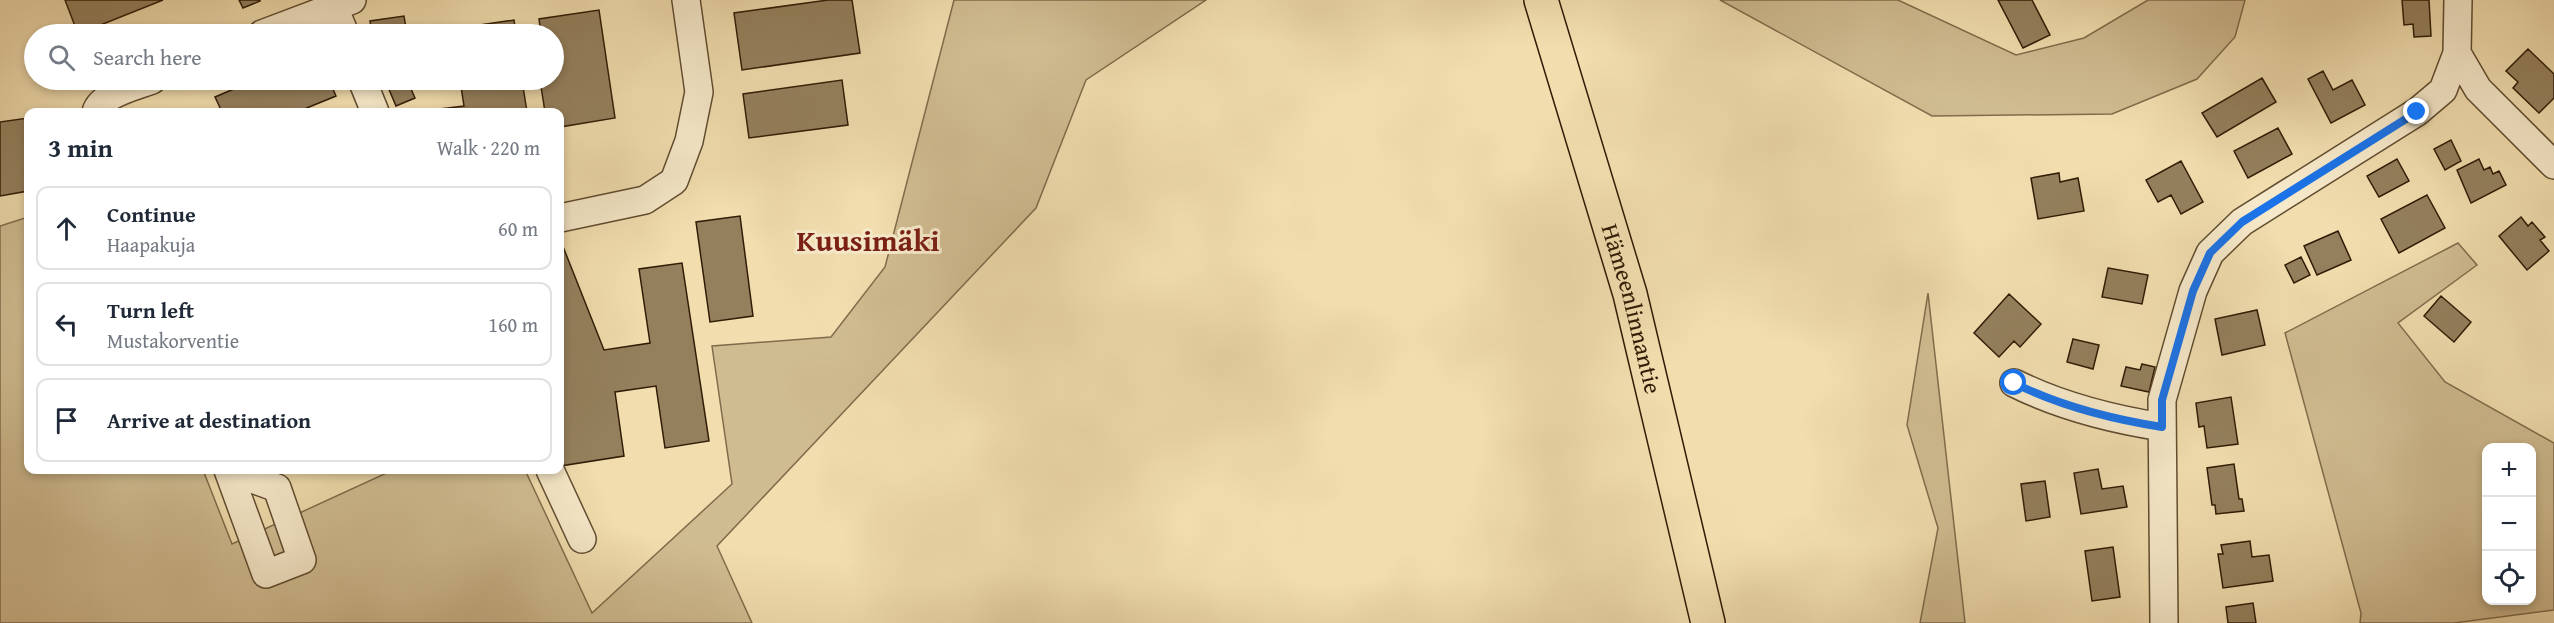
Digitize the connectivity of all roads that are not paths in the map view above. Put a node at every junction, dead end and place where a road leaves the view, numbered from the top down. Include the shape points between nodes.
1 (686, 0) edge
2 (1541, 0) edge
3 (2458, 0) edge
4 (343, 3) edge
5 (288, 24) edge
6 (344, 24) edge
7 (2457, 53) junction
8 (127, 90) edge
9 (366, 90) edge
10 (97, 108) edge
11 (373, 108) edge
12 (2554, 165) edge
13 (564, 217) edge
14 (2014, 383) dead end
15 (2162, 427) junction
16 (552, 474) edge
17 (582, 539) dead end
18 (1708, 623) edge
19 (2164, 623) edge

1 - 13 street via 699,92 689,141 674,181 645,200
2 - 18 main road, Hämeenlinnantie via 1629,294
3 - 7 street
4 - 5 street
4 - 6 street
7 - 12 street via 2478,89
7 - 15 street via 2443,90 2417,112 2242,222 2210,253 2193,291 2162,400
8 - 10 street via 109,97
9 - 11 street
14 - 15 street via 2047,399
15 - 19 street
16 - 17 street

